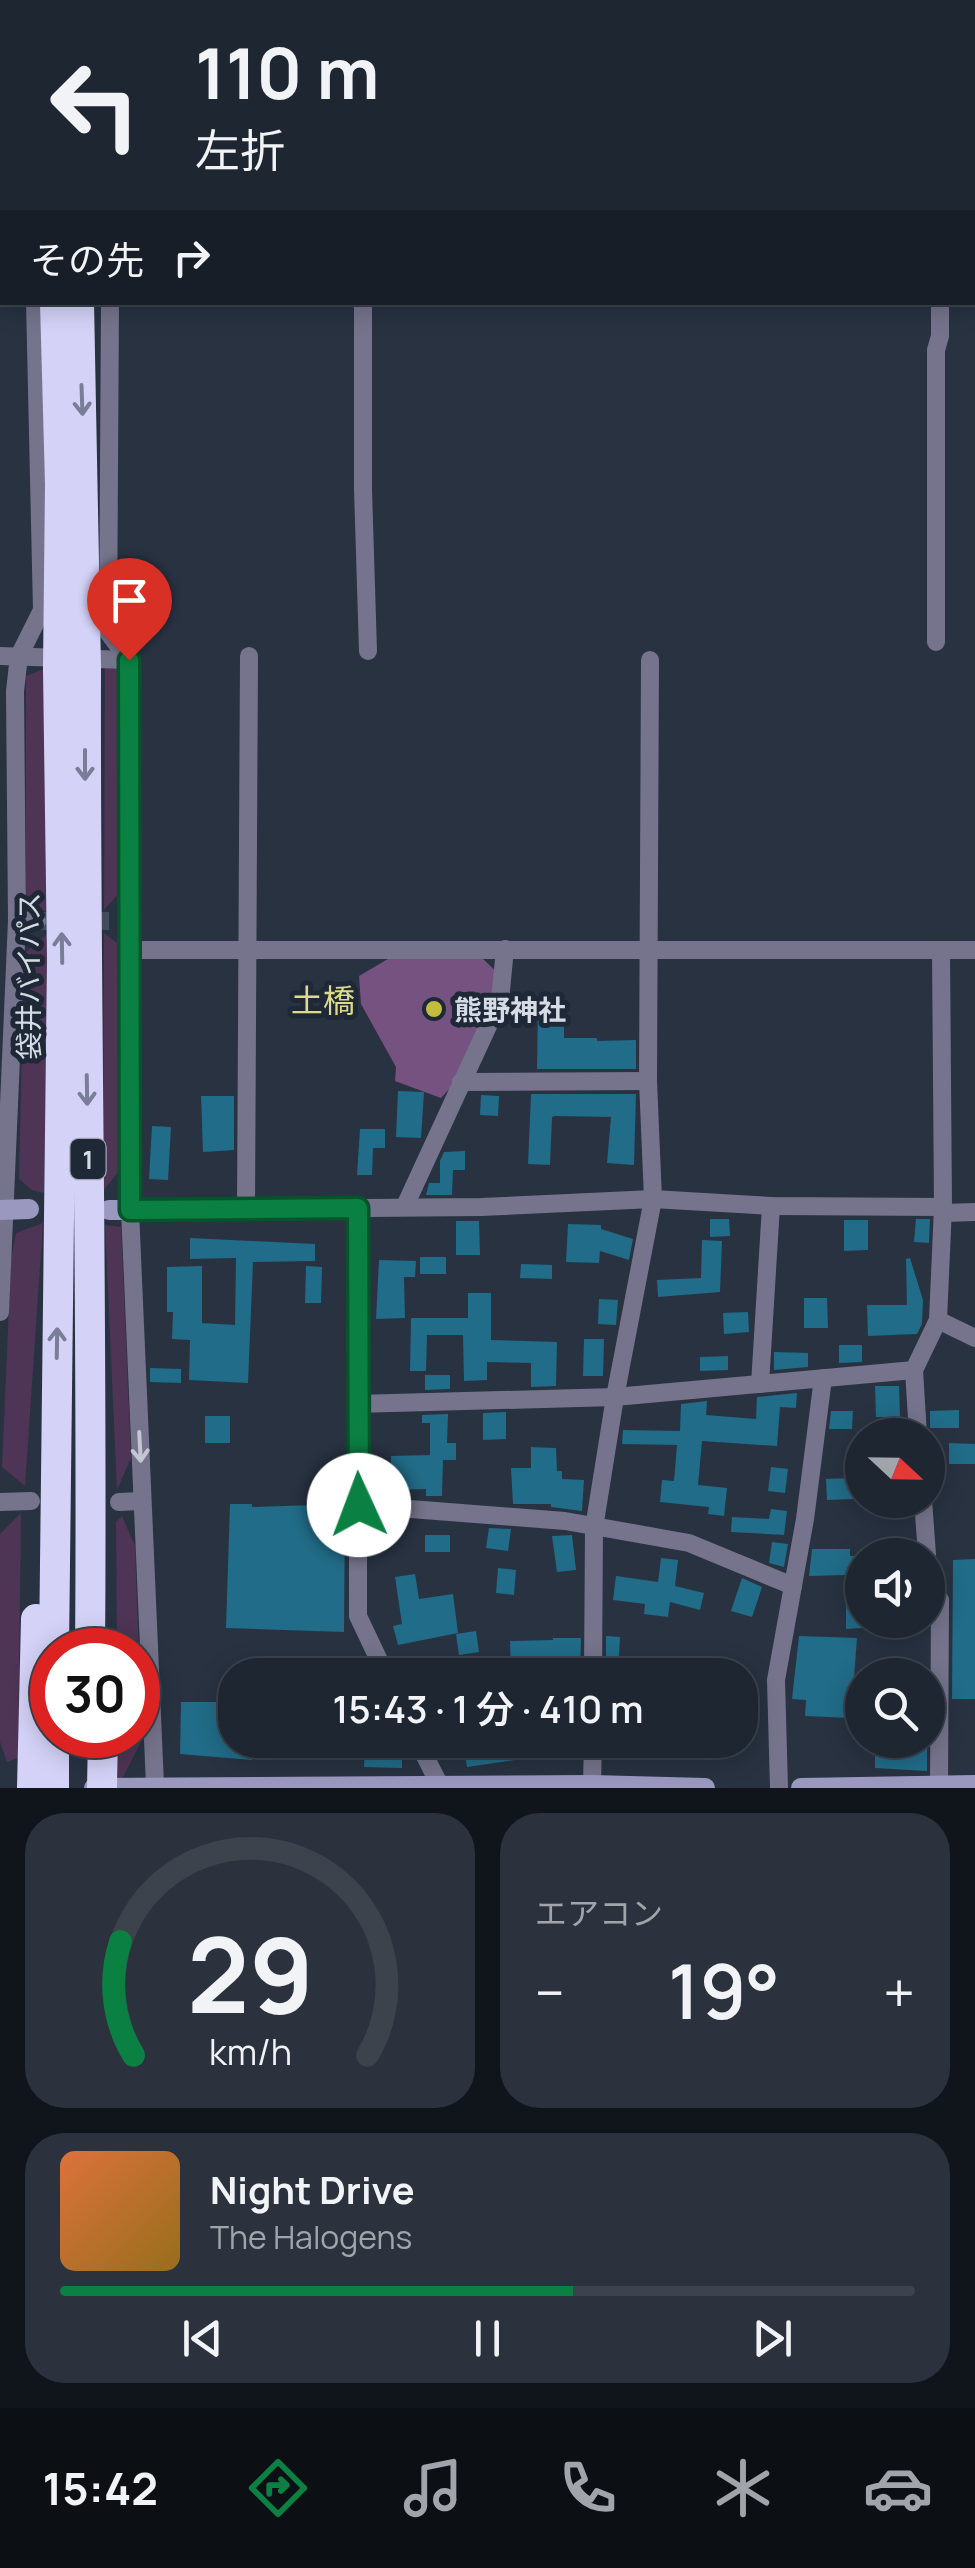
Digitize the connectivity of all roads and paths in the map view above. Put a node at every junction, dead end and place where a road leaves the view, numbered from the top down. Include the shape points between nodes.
1 (35, 305) edge
2 (55, 305) edge
3 (79, 305) edge
4 (110, 305) edge
5 (363, 305) edge
6 (940, 305) edge
7 (936, 642) dead end
8 (368, 651) dead end
9 (10, 656) edge
10 (249, 656) dead end
11 (129, 660) junction
12 (650, 660) dead end
13 (72, 668) junction
14 (17, 920) junction
15 (38, 921) tunnel mouth
16 (248, 949) junction
17 (129, 950) junction
18 (505, 950) junction
19 (648, 950) junction
20 (941, 950) junction
21 (975, 950) edge
22 (648, 1081) junction
23 (461, 1082) junction
24 (654, 1199) junction
25 (404, 1206) junction
26 (771, 1206) junction
27 (246, 1208) junction
28 (358, 1208) junction
29 (2, 1210) edge
30 (30, 1210) dead end
31 (119, 1210) junction
32 (943, 1210) junction
33 (975, 1212) edge
34 (0, 1312) edge
35 (938, 1320) junction
36 (975, 1338) edge
37 (914, 1370) junction
38 (823, 1378) junction
39 (760, 1384) junction
40 (56, 1388) junction
41 (92, 1389) junction
42 (615, 1396) junction
43 (356, 1404) junction
44 (917, 1418) edge
45 (142, 1500) junction
46 (31, 1501) dead end
47 (0, 1502) edge
48 (119, 1502) dead end
49 (359, 1505) junction
50 (594, 1528) junction
51 (792, 1586) junction
52 (41, 1628) edge
53 (54, 1628) edge
54 (90, 1628) edge
55 (104, 1628) edge
56 (940, 1638) edge
57 (378, 1658) edge
58 (593, 1658) edge
59 (38, 1758) edge
60 (48, 1758) edge
61 (96, 1758) edge
62 (103, 1758) edge
63 (426, 1758) edge
64 (592, 1758) edge
65 (155, 1785) junction
66 (592, 1785) junction
67 (939, 1786) edge
68 (970, 1786) edge
69 (394, 1787) edge
70 (440, 1787) edge
71 (32, 1788) edge
72 (54, 1788) edge
73 (104, 1788) edge
74 (705, 1788) edge
75 (779, 1788) edge
76 (801, 1788) edge

1 - 9 street via 42,610
2 - 13 highway, 袋井バイパス / 1, bridge
3 -> 13 highway, 袋井バイパス / 1, bridge
4 - 11 street via 108,632
5 - 8 street
6 - 7 street
9 - 11 street
9 - 14 street
10 - 16 street
11 - 17 street via 120,920
12 - 19 street
40 -> 13 highway, 袋井バイパス / 1
13 -> 41 highway, 袋井バイパス / 1
14 - 15 street
14 - 29 street
16 - 17 street
16 - 18 street
16 - 27 street
17 - 31 street
18 - 19 street
18 - 23 street via 500,1000
19 - 20 street
19 - 22 street
20 - 21 street
20 - 32 street
22 - 23 street
22 - 24 street
23 - 25 street
24 - 25 street
24 - 26 street
24 - 42 street
25 - 28 street
26 - 32 street
26 - 39 street
27 - 28 street
27 - 31 street
28 - 43 street
29 - 30 street
29 - 34 street
31 -> 45 street
32 - 33 street
32 - 35 street
35 - 36 street
35 - 37 street
37 - 38 street
37 - 44 street
38 - 39 street
38 - 51 street
39 - 42 street
40 - 52 highway via 38,1464
40 - 53 highway, 袋井バイパス / 1
41 - 54 highway, 袋井バイパス / 1
41 - 55 highway via 108,1469
42 - 43 street
42 - 50 street
43 - 49 street
45 - 48 street
45 - 65 street
46 - 47 street
49 - 50 street
49 - 57 street via 358,1616
50 - 51 street via 689,1543
50 - 58 street
51 - 75 street via 776,1680
56 - 67 street
59 - 71 highway
60 - 72 highway
61 - 73 highway
62 - 73 highway, bridge
63 - 70 street
64 - 66 street
65 - 69 street
65 - 73 street
66 - 70 street
66 - 74 street
67 - 68 street
67 - 76 street
69 - 70 street

